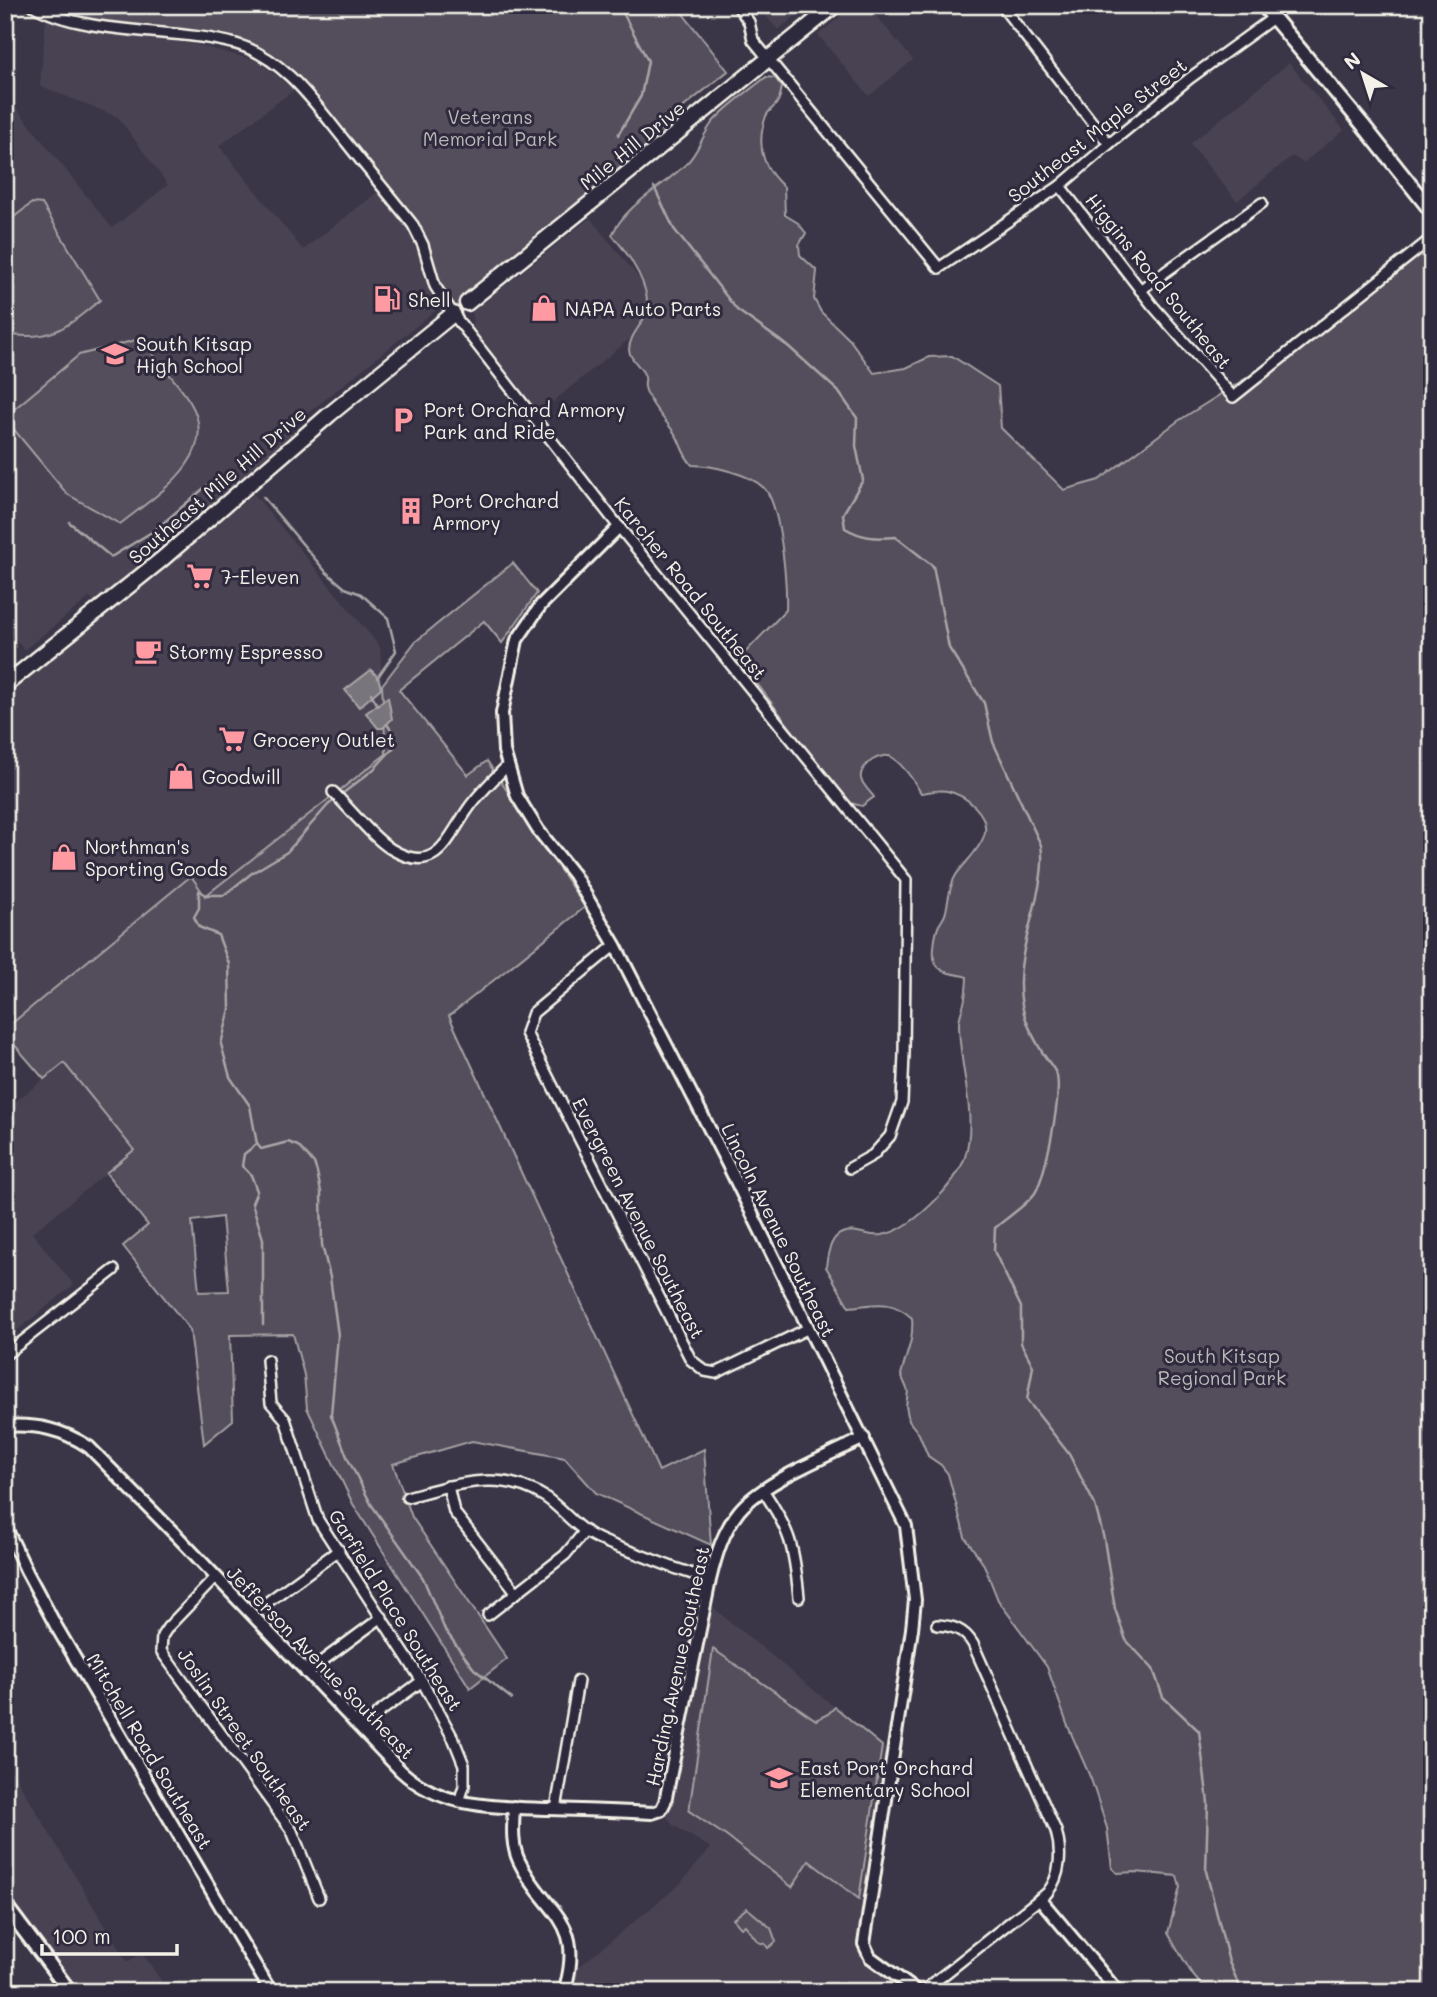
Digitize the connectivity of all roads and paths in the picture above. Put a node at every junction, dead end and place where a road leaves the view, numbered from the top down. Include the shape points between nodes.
1 (32, 5) edge
2 (737, 5) edge
3 (835, 5) edge
4 (1001, 5) edge
5 (1264, 5) edge
6 (1273, 18) junction
7 (769, 59) junction
8 (1109, 144) junction
9 (1060, 186) junction
10 (1262, 203) dead end
11 (1432, 212) edge
12 (1432, 238) edge
13 (1140, 290) junction
14 (467, 303) joint
15 (453, 314) junction
16 (619, 527) junction
17 (5, 685) edge
18 (508, 765) junction
19 (332, 792) dead end
20 (615, 945) junction
21 (850, 1168) dead end
22 (114, 1270) dead end
23 (807, 1329) junction
24 (5, 1355) edge
25 (267, 1360) dead end
26 (5, 1426) edge
27 (864, 1438) junction
28 (447, 1486) junction
29 (763, 1490) junction
30 (407, 1497) dead end
31 (5, 1525) edge
32 (585, 1531) junction
33 (339, 1550) junction
34 (216, 1577) junction
35 (710, 1580) junction
36 (517, 1592) junction
37 (799, 1597) dead end
38 (269, 1601) dead end
39 (488, 1615) dead end
40 (382, 1617) junction
41 (937, 1625) dead end
42 (306, 1673) junction
43 (422, 1681) junction
44 (578, 1681) dead end
45 (377, 1714) dead end
46 (459, 1802) junction
47 (514, 1807) junction
48 (556, 1809) junction
49 (661, 1809) joint
50 (319, 1898) dead end
51 (1040, 1899) junction
52 (5, 1905) edge
53 (70, 1992) edge
54 (271, 1992) edge
55 (564, 1992) edge
56 (920, 1992) edge
57 (1118, 1992) edge

1 - 15 street, Karcher Road Southeast via 88,23 230,43 274,62 311,99 413,225 435,286
2 - 7 street via 749,22 753,40
3 - 7 main road, Mile Hill Drive
4 - 8 street
5 - 6 main road
6 - 8 street, Southeast Maple Street
6 - 11 main road
7 - 9 street, Southeast Maple Street via 940,268
7 - 14 main road, Mile Hill Drive
8 - 9 street, Southeast Maple Street
9 - 13 street, Higgins Road Southeast
10 - 13 street
12 - 13 street, Higgins Road Southeast via 1233,397
14 - 15 main road, Mile Hill Drive
15 - 16 street, Karcher Road Southeast
15 - 17 main road, Southeast Mile Hill Drive
16 - 18 street, Lincoln Avenue Southeast via 541,605 517,640 502,713
16 - 21 street, Karcher Road Southeast via 906,880 902,1102 890,1136 873,1155
18 - 19 street via 468,808 448,843 431,856 413,860 389,848
18 - 20 street, Lincoln Avenue Southeast via 517,796 574,875
20 - 23 street, Lincoln Avenue Southeast
20 - 23 street, Evergreen Avenue Southeast via 533,1013 526,1033 691,1360 716,1373
22 - 24 street
23 - 27 street, Lincoln Avenue Southeast
25 - 33 street, Garfield Place Southeast via 271,1403 285,1419 318,1520
26 - 34 street, Jefferson Avenue Southeast via 55,1429 89,1447
27 - 29 street, Harding Avenue Southeast
27 - 56 street, Lincoln Avenue Southeast via 906,1526 915,1600 864,1944 870,1957
28 - 30 street
28 - 32 street via 474,1480 514,1483 547,1498
28 - 36 street via 454,1512
29 - 35 street, Harding Avenue Southeast via 740,1510 726,1531
29 - 37 street via 792,1542
31 - 54 street, Mitchell Road Southeast via 56,1626
32 - 35 street
32 - 36 street via 565,1555
33 - 38 street
33 - 40 street, Garfield Place Southeast
34 - 42 street, Jefferson Avenue Southeast
34 - 50 street, Joslin Street Southeast via 168,1626 161,1651 292,1831
35 - 49 street, Harding Avenue Southeast
36 - 39 street
40 - 42 street
40 - 43 street, Garfield Place Southeast
41 - 51 street via 957,1628 973,1644 1056,1831 1060,1850 1056,1879
42 - 46 street, Jefferson Avenue Southeast via 409,1779
43 - 45 street
43 - 46 street, Garfield Place Southeast via 464,1765
44 - 48 street
46 - 47 street, Jefferson Avenue Southeast
47 - 48 street, Jefferson Avenue Southeast
47 - 55 street via 518,1859 556,1912 569,1943
48 - 49 street, Jefferson Avenue Southeast via 652,1813
51 - 56 street
51 - 57 street
52 - 53 main road

